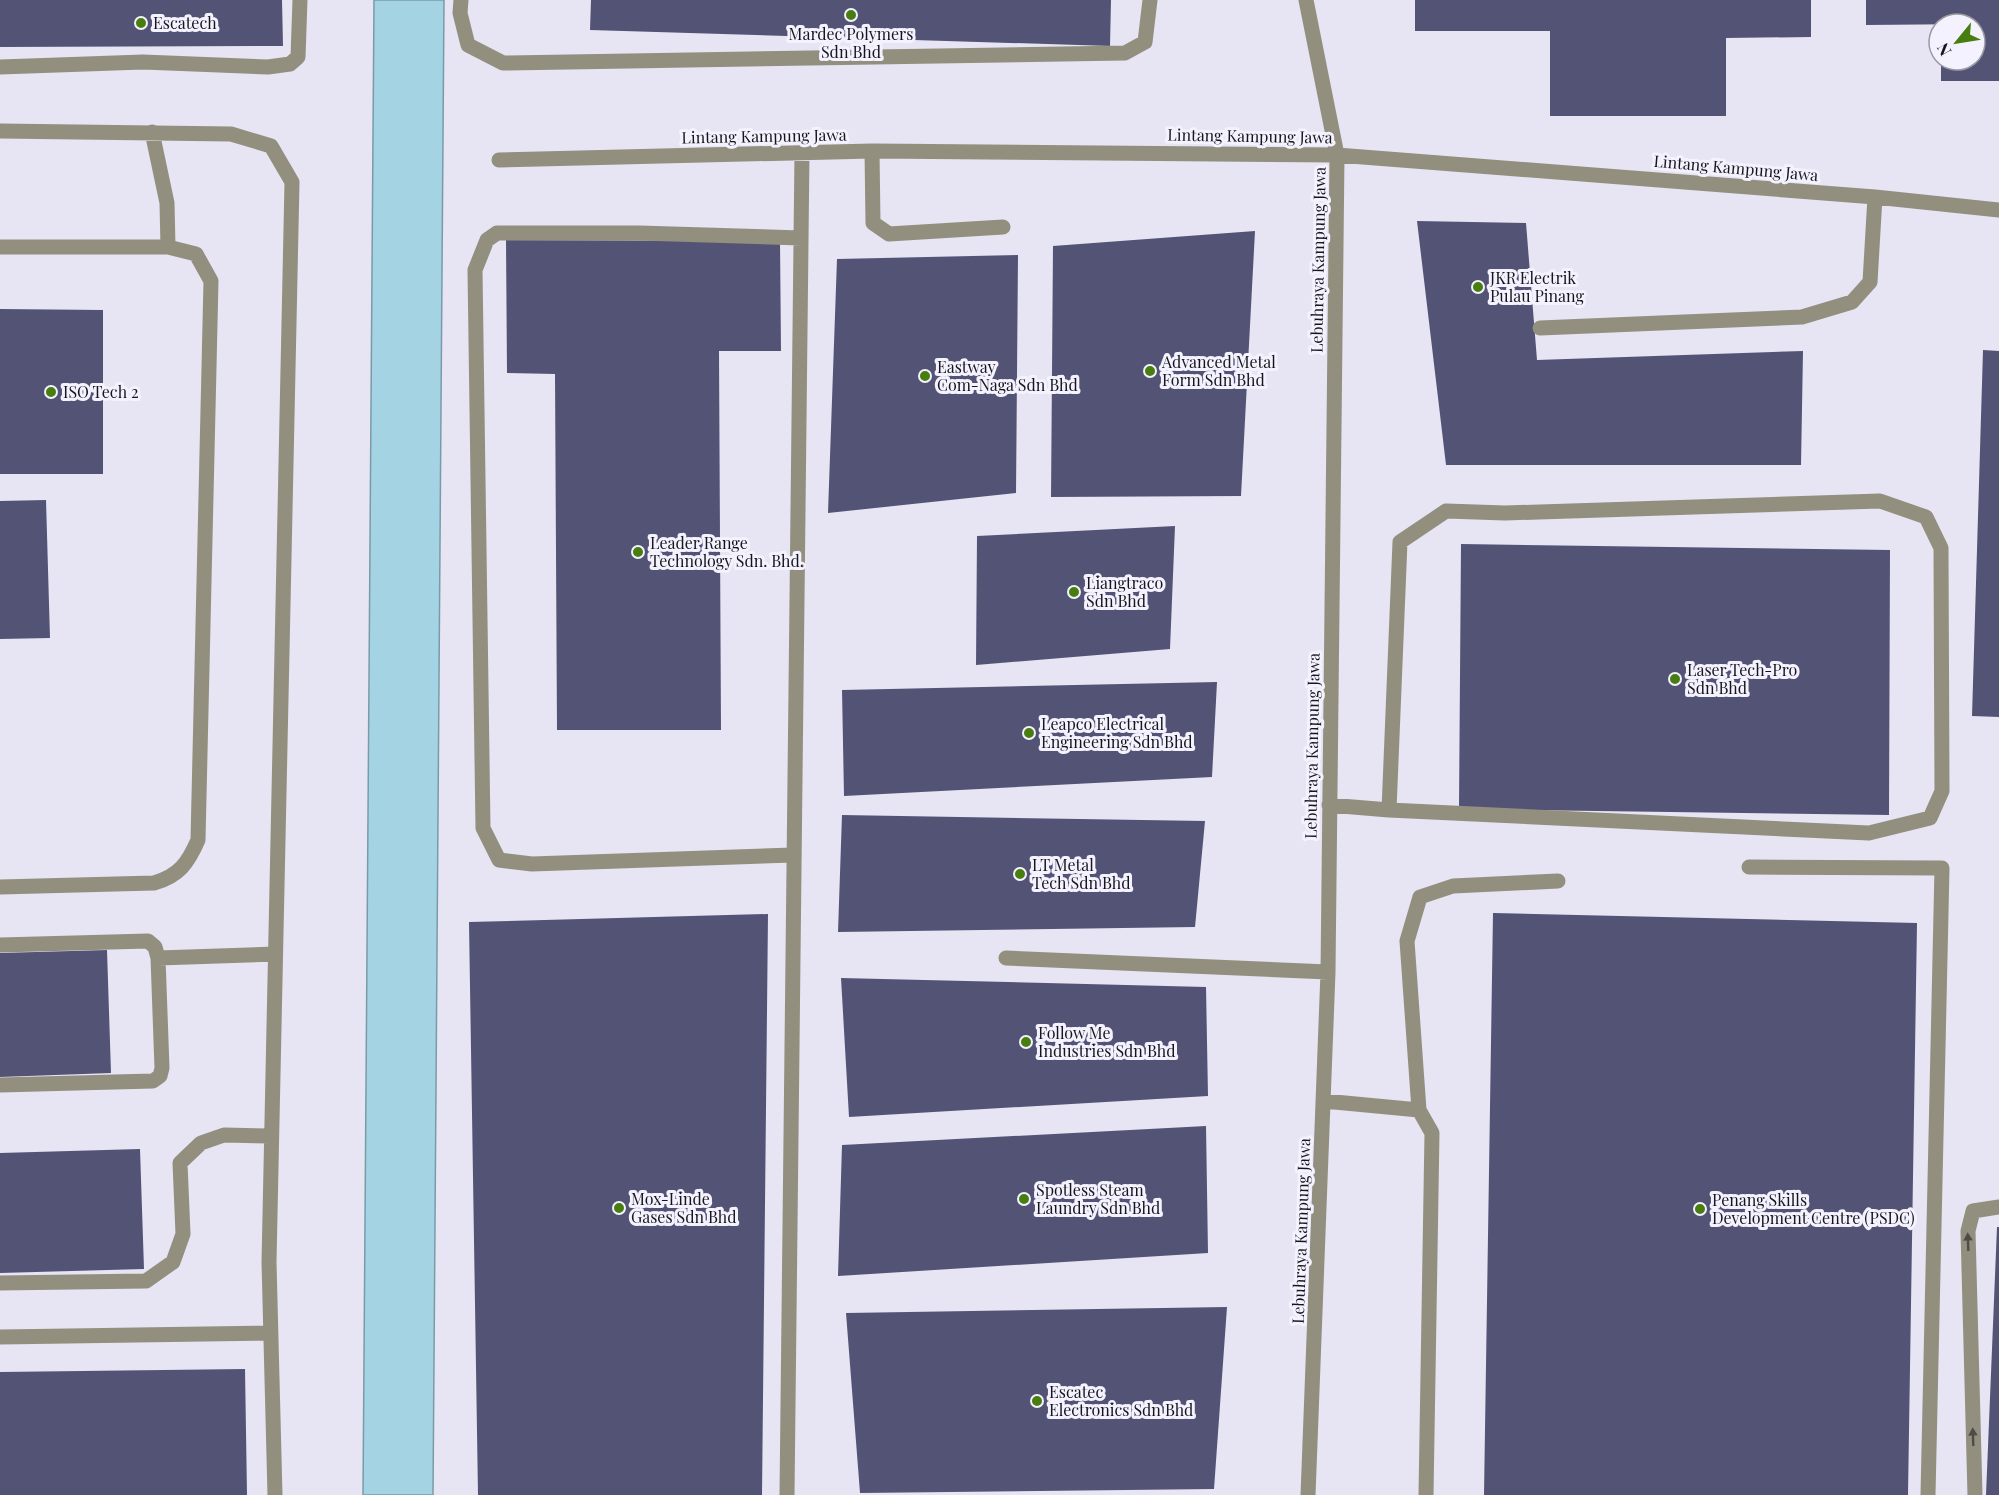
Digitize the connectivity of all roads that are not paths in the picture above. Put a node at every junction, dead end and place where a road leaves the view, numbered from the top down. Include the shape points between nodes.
1 (300, 0) edge
2 (461, 0) edge
3 (1150, 0) edge
4 (1306, 0) edge
5 (0, 68) edge
6 (0, 130) edge
7 (152, 132) junction
8 (872, 151) junction
9 (802, 153) junction
10 (1337, 155) junction
11 (499, 160) dead end
12 (1875, 197) junction
13 (1999, 210) edge
14 (1003, 227) dead end
15 (801, 238) junction
16 (0, 247) edge
17 (168, 247) junction
18 (1540, 328) dead end
19 (1329, 805) junction
20 (1389, 810) junction
21 (794, 855) junction
22 (1749, 867) dead end
23 (1558, 881) dead end
24 (0, 887) edge
25 (0, 945) edge
26 (275, 954) junction
27 (1006, 957) dead end
28 (158, 958) junction
29 (1328, 972) junction
30 (0, 1085) edge
31 (1324, 1101) junction
32 (1419, 1110) junction
33 (271, 1136) junction
34 (1999, 1207) edge
35 (0, 1283) edge
36 (271, 1333) junction
37 (0, 1337) edge
38 (275, 1495) edge
39 (787, 1495) edge
40 (1308, 1495) edge
41 (1426, 1495) edge
42 (1928, 1495) edge
43 (1975, 1495) edge

1 - 5 street via 298,57 290,64 143,62
2 - 3 street via 468,45 503,63 1125,53 1144,42
4 - 10 street, Lebuhraya Kampung Jawa
6 - 7 street
7 - 17 street via 167,203
7 - 26 street via 231,134 271,146 292,182
8 - 9 street, Lintang Kampung Jawa
8 - 10 street, Lintang Kampung Jawa
8 - 14 street via 873,223 889,234
9 - 11 street, Lintang Kampung Jawa
9 - 15 street
10 - 12 street, Lintang Kampung Jawa
10 - 19 street, Lebuhraya Kampung Jawa
12 - 13 street, Lintang Kampung Jawa
12 - 18 street via 1870,282 1852,302 1802,317
15 - 21 street
15 - 21 street via 497,233 487,240 476,270 483,828 499,860 532,864
16 - 17 street
17 - 24 street via 196,254 211,280 198,840 189,860 169,879 154,883
19 - 20 street
19 - 29 street, Lebuhraya Kampung Jawa
20 - 20 street via 1869,833 1930,819 1942,791 1941,548 1926,517 1880,501 1505,513 1446,510 1400,542
21 - 39 street
22 - 42 street via 1942,868
23 - 32 street via 1453,886 1420,897 1407,941
25 - 28 street via 148,941
26 - 28 street
26 - 33 street
27 - 29 street
28 - 30 street via 160,1076 153,1081
29 - 31 street, Lebuhraya Kampung Jawa
31 - 32 street
31 - 40 street, Lebuhraya Kampung Jawa
32 - 41 street via 1432,1133
33 - 35 street via 225,1135 201,1143 180,1163 183,1234 173,1262 146,1281
33 - 36 street
43 -> 34 street via 1968,1231 1973,1211
36 - 37 street
36 - 38 street

